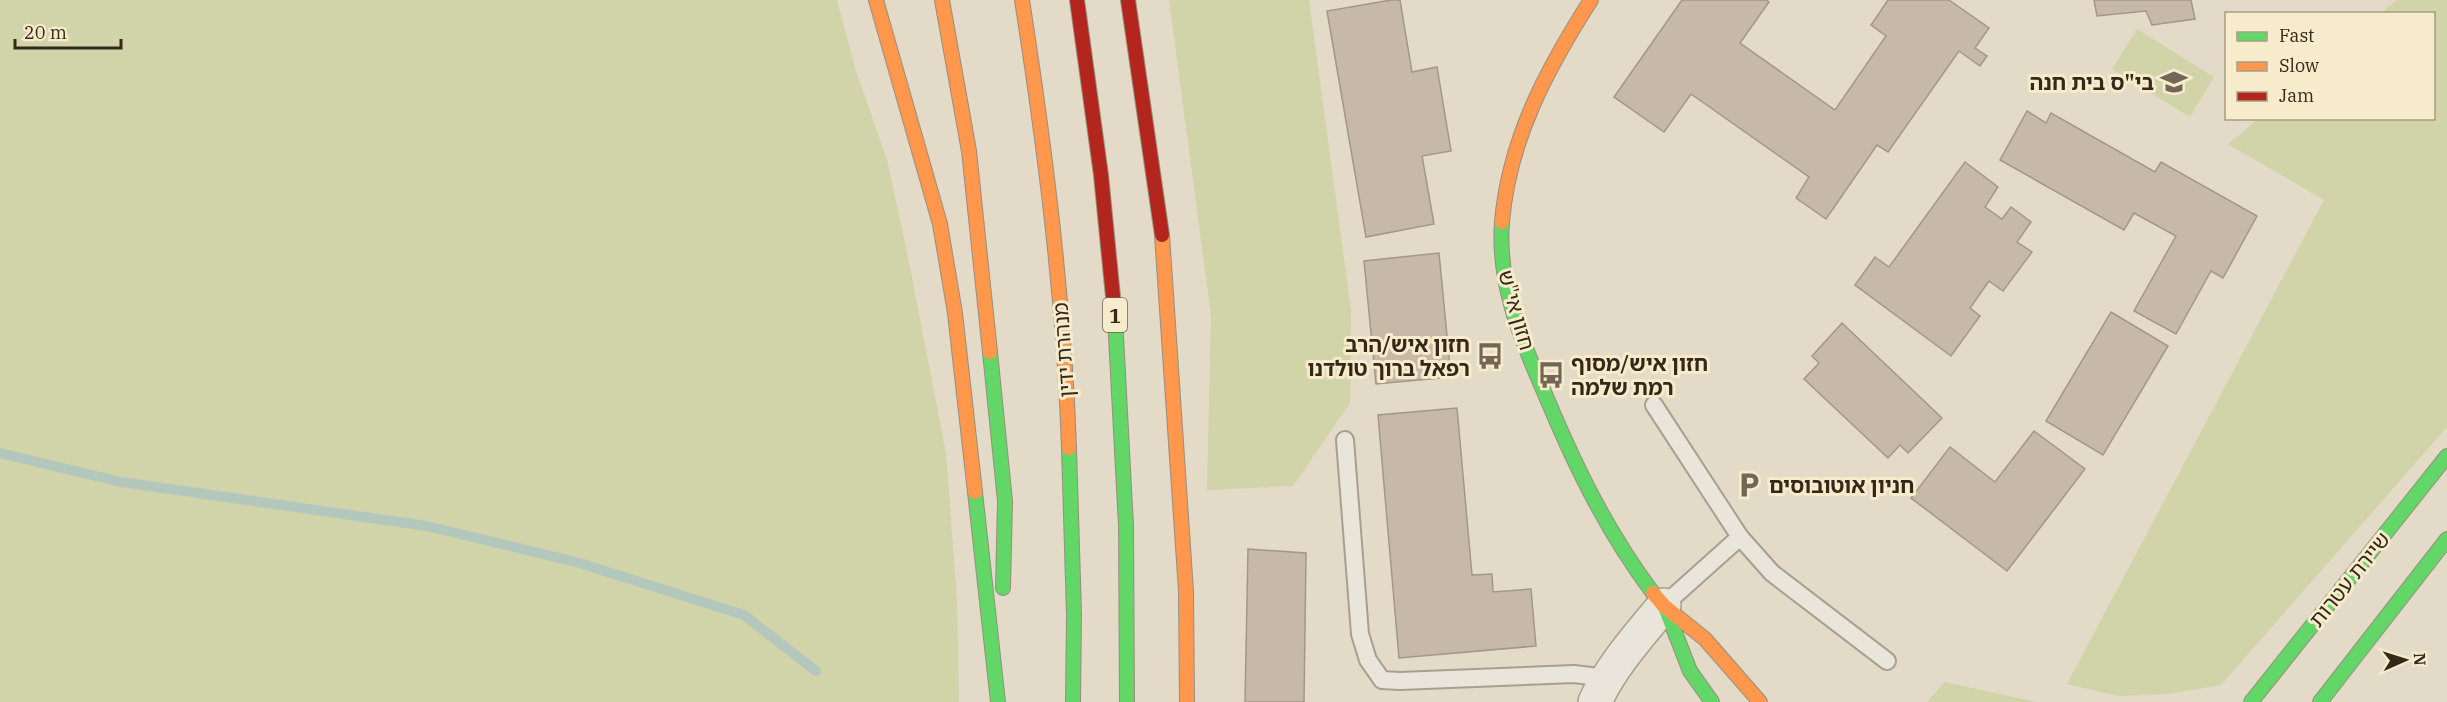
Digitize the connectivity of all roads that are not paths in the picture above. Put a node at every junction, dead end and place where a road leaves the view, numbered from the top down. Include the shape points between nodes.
1 (876, 0) edge
2 (942, 0) edge
3 (1022, 0) edge
4 (1077, 0) edge
5 (1128, 0) edge
6 (1591, 0) edge
7 (1654, 405) dead end
8 (1345, 440) dead end
9 (2447, 456) edge
10 (1740, 537) junction
11 (2447, 539) edge
12 (1664, 605) junction
13 (1887, 661) dead end
14 (1601, 690) edge
15 (999, 702) edge
16 (1073, 702) edge
17 (1127, 702) edge
18 (1187, 702) edge
19 (1712, 702) edge
20 (1760, 702) edge
21 (2251, 702) edge
22 (2320, 702) edge

1 - 15 main road via 940,224 955,313
2 - 15 main road via 969,151 1005,501
3 - 16 main road, מנהרת ידין via 1059,279 1070,456
4 - 17 main road, 1 via 1092,92 1114,296 1125,453
5 - 18 main road via 1165,256 1186,591
6 - 12 main road, חזון אי"ש via 1551,64 1518,138 1503,213 1503,270 1524,345 1589,494 1609,533
7 - 10 lane
8 - 14 lane via 1360,634 1368,660 1383,680 1574,674
9 - 21 main road, שיירת עטרות
10 - 12 lane
10 - 13 lane via 1772,573
11 - 22 main road
12 - 14 street
12 - 19 main road, חזון אי"ש via 1690,671
12 - 20 main road, חזון אי"ש via 1718,653

